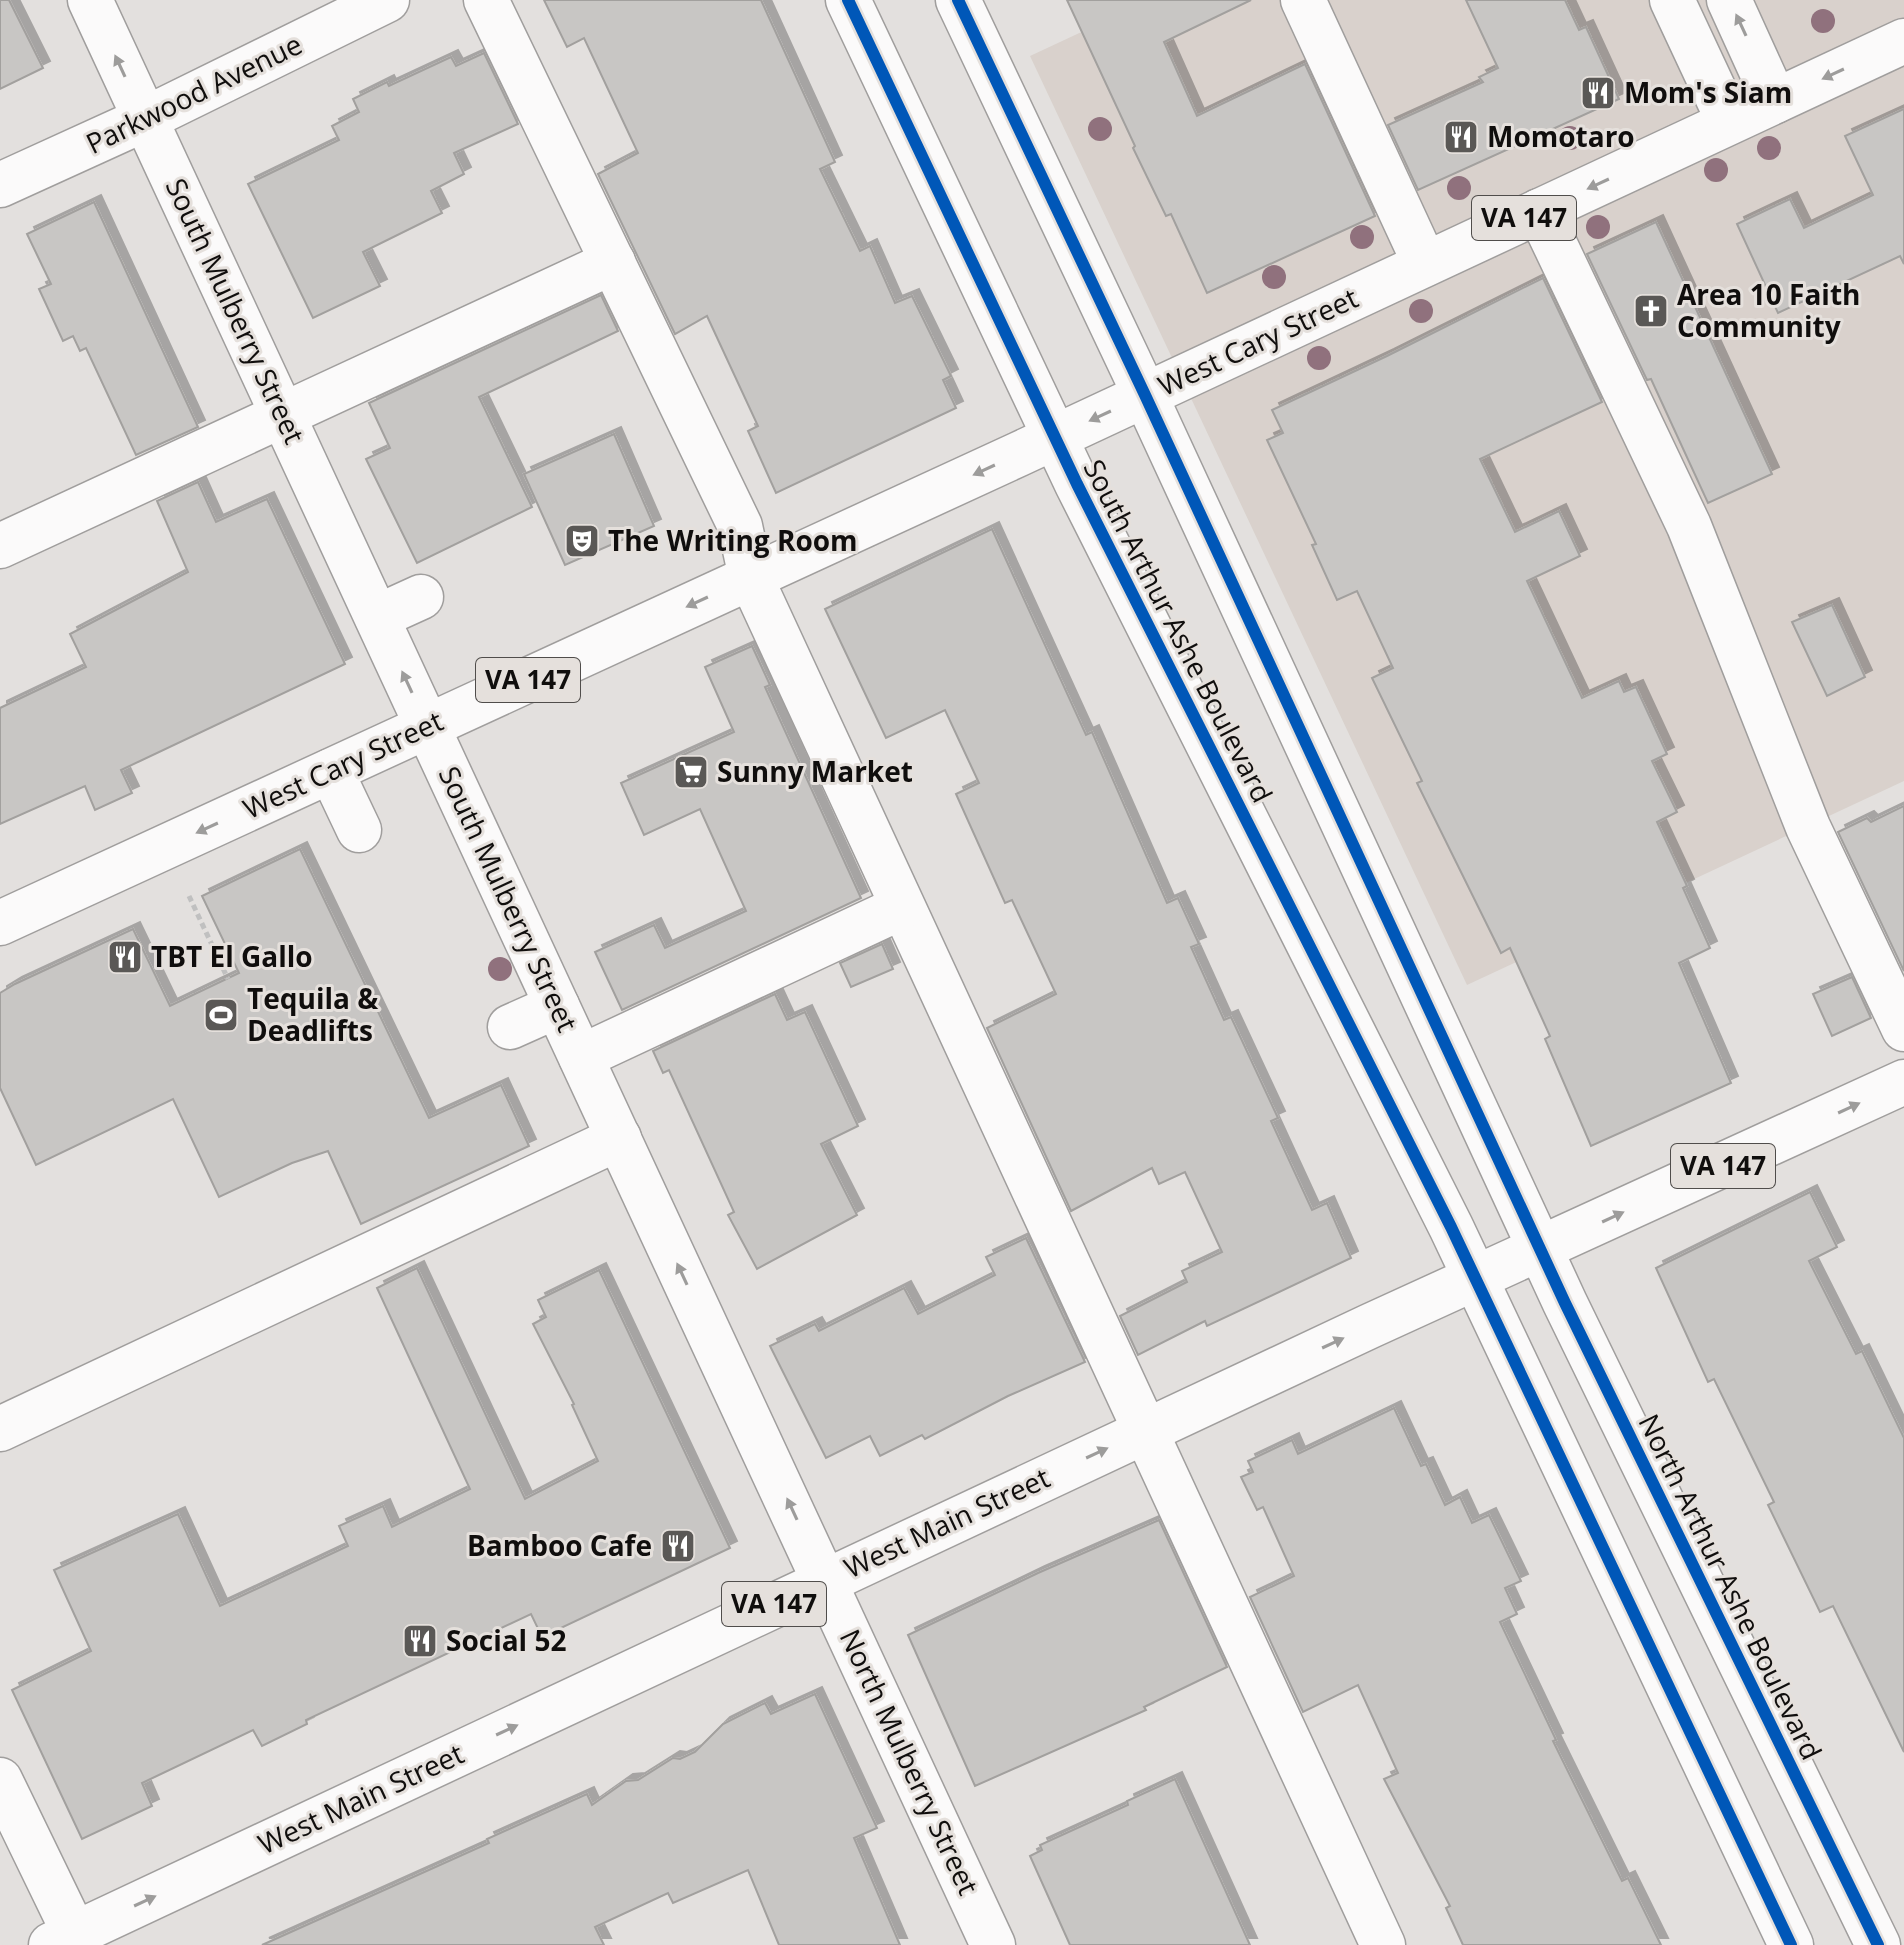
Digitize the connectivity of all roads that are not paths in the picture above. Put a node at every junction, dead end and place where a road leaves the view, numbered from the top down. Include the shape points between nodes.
1 (90, 0) edge
2 (387, 0) edge
3 (486, 0) edge
4 (848, 0) edge
5 (958, 0) edge
6 (1303, 0) edge
7 (1672, 0) edge
8 (1729, 0) edge
9 (1904, 41) edge
10 (1775, 101) junction
11 (145, 119) junction
12 (1729, 122) junction
13 (0, 185) edge
14 (1539, 211) junction
15 (613, 262) junction
16 (1425, 264) junction
17 (1145, 395) junction
18 (283, 415) junction
19 (1055, 437) junction
20 (0, 546) edge
21 (751, 578) junction
22 (421, 597) dead end
23 (377, 617) junction
24 (428, 726) junction
25 (331, 771) junction
26 (359, 830) dead end
27 (902, 907) junction
28 (0, 923) edge
29 (557, 1006) junction
30 (510, 1027) dead end
31 (1904, 1029) edge
32 (581, 1057) junction
33 (1904, 1082) edge
34 (619, 1138) junction
35 (1542, 1249) junction
36 (1475, 1278) junction
37 (0, 1429) edge
38 (1144, 1431) junction
39 (825, 1580) junction
40 (0, 1780) edge
41 (68, 1941) edge
42 (993, 1945) edge
43 (1383, 1945) edge
44 (1791, 1945) edge
45 (1878, 1945) edge

11 -> 1 main road, South Mulberry Street
2 - 11 main road, Parkwood Avenue
3 - 15 main road
4 - 19 main road, South Arthur Ashe Boulevard
5 - 17 main road
6 - 16 main road
7 - 12 main road
10 -> 8 main road
9 -> 10 main road, West Cary Street / VA 147
10 - 12 main road, West Cary Street / VA 147
11 - 13 main road, Parkwood Avenue
11 - 18 main road, South Mulberry Street
12 -> 14 main road, West Cary Street / VA 147
14 - 16 main road, West Cary Street / VA 147
14 - 31 main road via 1689,526 1808,827
15 - 18 main road
15 - 21 main road via 740,526
16 - 17 main road, West Cary Street / VA 147
17 -> 19 main road, West Cary Street / VA 147
17 - 35 main road
18 - 20 main road
18 - 23 main road, South Mulberry Street
19 -> 21 main road, West Cary Street / VA 147
19 - 36 main road, South Arthur Ashe Boulevard
21 -> 24 main road, West Cary Street / VA 147
21 - 27 main road
22 - 23 main road
24 -> 23 main road, South Mulberry Street
24 - 25 main road, West Cary Street / VA 147
24 - 29 main road, South Mulberry Street
25 - 26 main road
25 -> 28 main road, West Cary Street / VA 147
27 - 32 main road
27 - 38 main road
29 - 30 main road
29 - 32 main road, South Mulberry Street
32 - 34 main road, South Mulberry Street
35 -> 33 main road, VA 147
34 - 37 main road
39 -> 34 main road, South Mulberry Street
35 - 36 main road, West Main Street / VA 147
35 - 45 main road, North Arthur Ashe Boulevard
38 -> 36 main road, West Main Street / VA 147
36 - 44 main road
39 -> 38 main road, West Main Street / VA 147
38 - 43 main road
41 -> 39 main road, West Main Street / VA 147
39 - 42 main road, North Mulberry Street
40 - 41 main road

